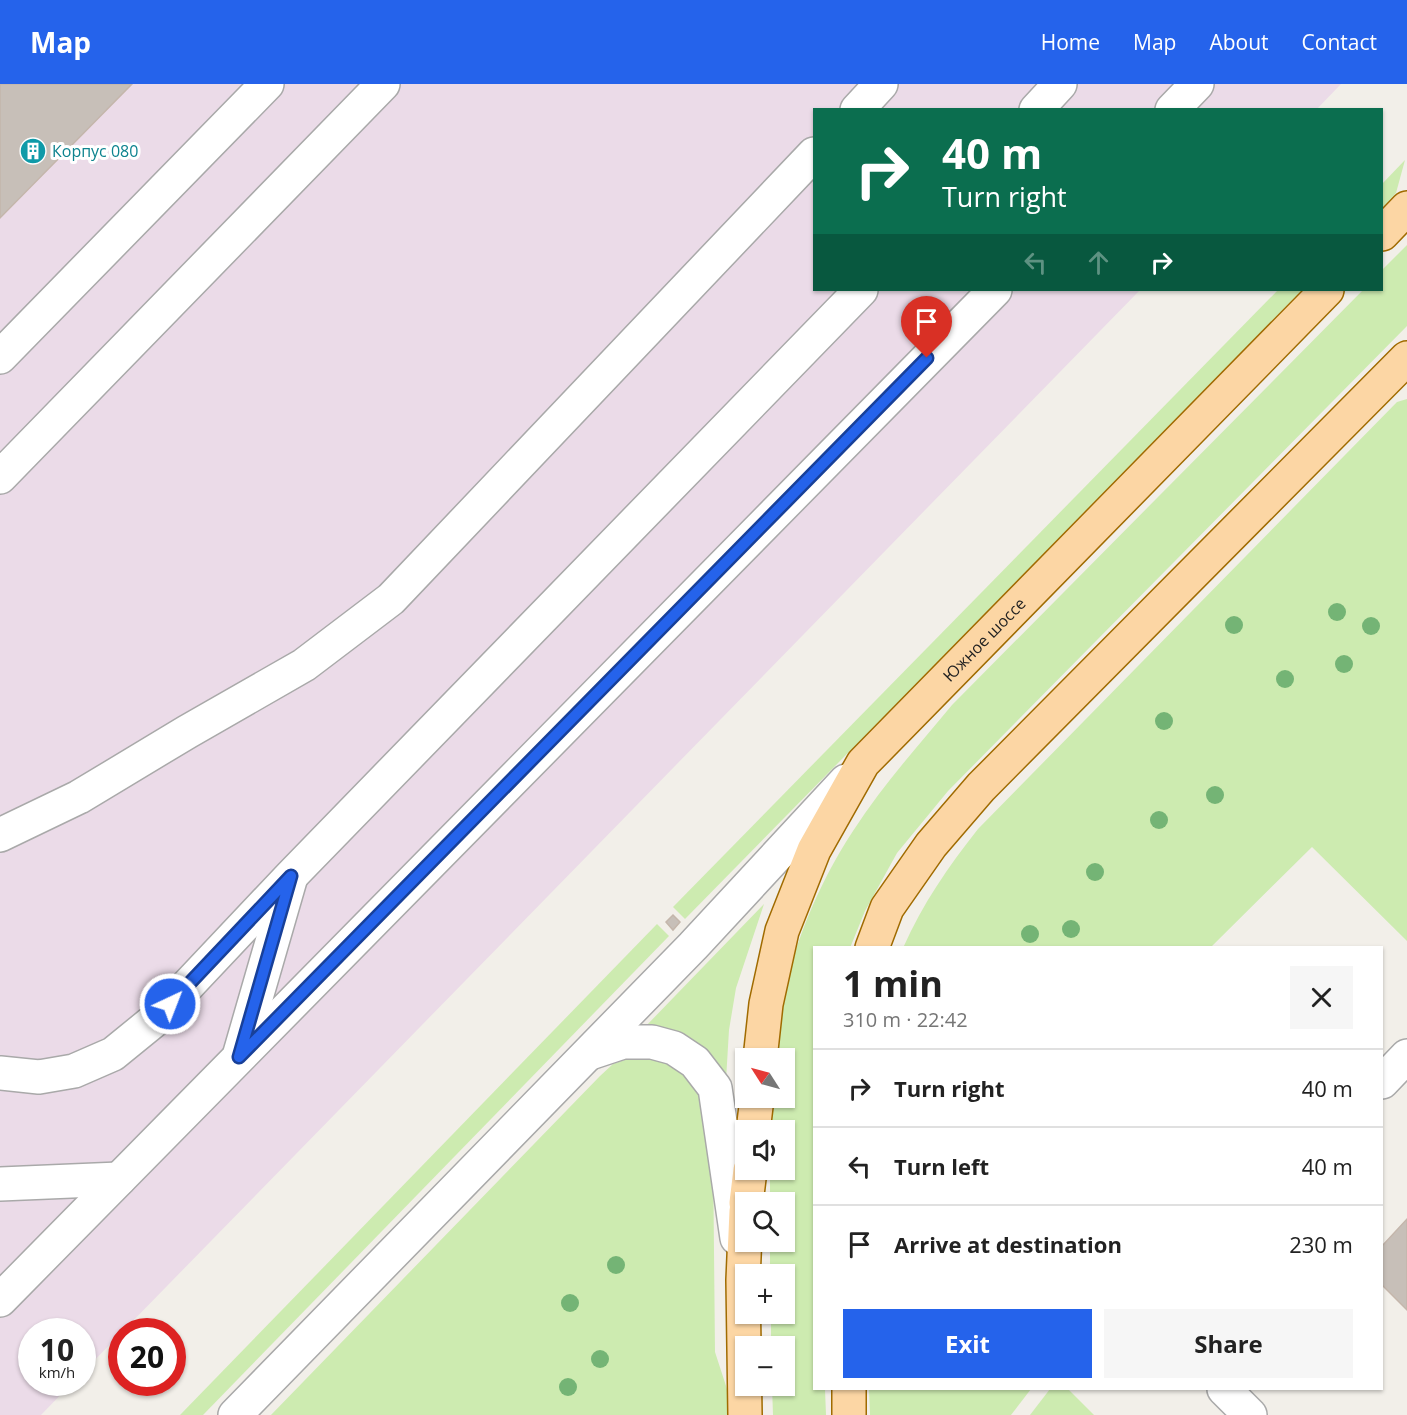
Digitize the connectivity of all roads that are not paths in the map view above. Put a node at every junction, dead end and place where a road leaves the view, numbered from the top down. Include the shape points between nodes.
1 (267, 84) edge
2 (383, 84) edge
3 (881, 84) edge
4 (1060, 84) edge
5 (1197, 84) edge
6 (859, 108) edge
7 (1038, 108) edge
8 (1174, 108) edge
9 (813, 155) edge
10 (1407, 208) edge
11 (1383, 233) edge
12 (860, 291) edge
13 (993, 291) edge
14 (1326, 291) edge
15 (0, 357) edge
16 (1406, 361) edge
17 (0, 477) edge
18 (863, 762) junction
19 (0, 835) edge
20 (291, 876) junction
21 (873, 946) edge
22 (761, 1048) edge
23 (589, 1054) junction
24 (1407, 1056) edge
25 (239, 1057) junction
26 (0, 1073) edge
27 (1383, 1081) edge
28 (119, 1179) junction
29 (0, 1184) edge
30 (741, 1264) edge
31 (0, 1300) edge
32 (744, 1324) edge
33 (849, 1390) edge
34 (1225, 1390) edge
35 (235, 1415) edge
36 (745, 1415) edge
37 (849, 1415) edge
38 (1250, 1415) edge

1 - 15 street
2 - 17 street
3 - 6 street
4 - 7 street
5 - 8 street
9 - 19 street via 391,599 304,665 79,797
10 - 11 main road
12 - 20 street
13 - 25 street
14 - 18 main road, Южное шоссе
16 - 21 main road via 981,787 931,845 887,908
18 - 22 main road, Южное шоссе via 814,850 782,931
18 - 23 street
20 - 25 street
20 - 26 street via 156,1019 113,1054 74,1071 39,1077
23 - 30 street via 623,1042 652,1042 674,1048 695,1062 716,1088
23 - 35 street
24 - 27 street
25 - 28 street
28 - 29 street
28 - 31 street
32 - 36 main road
33 - 37 main road
34 - 38 street

